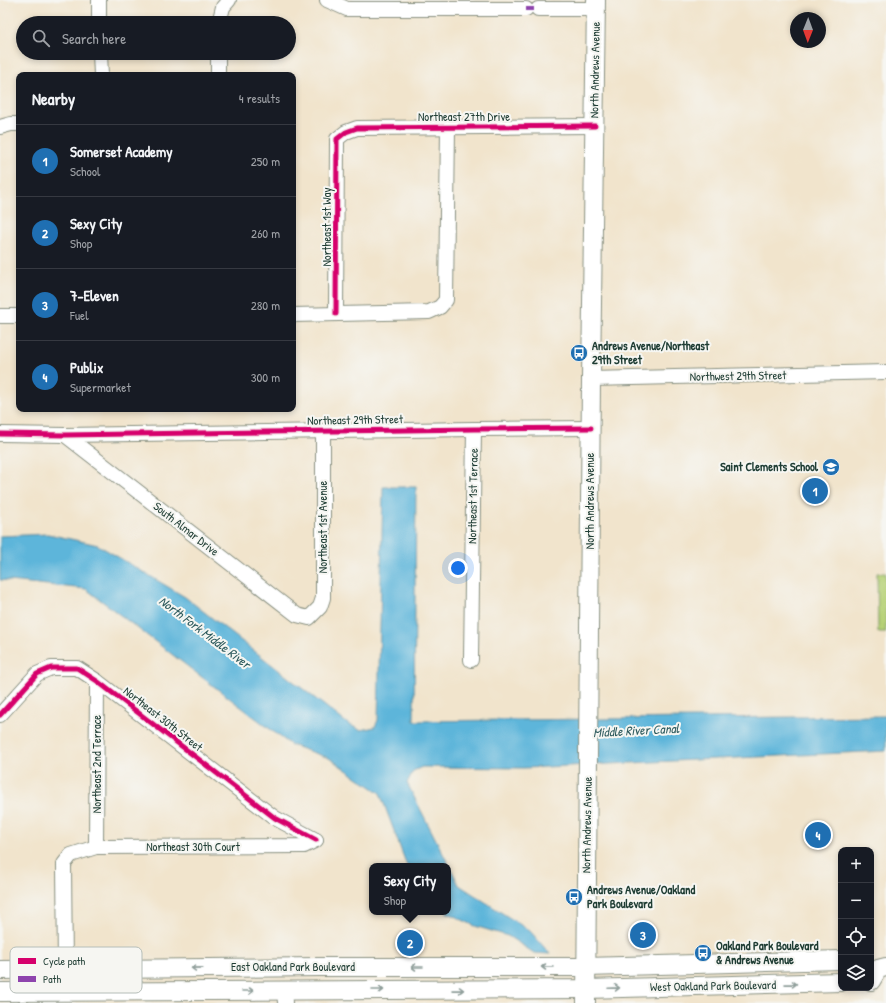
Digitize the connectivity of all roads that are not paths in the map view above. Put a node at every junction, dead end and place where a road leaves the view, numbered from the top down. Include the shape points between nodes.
1 (99, 0) edge
2 (229, 0) edge
3 (327, 0) edge
4 (596, 5) edge
5 (99, 16) edge
6 (221, 16) edge
7 (100, 60) edge
8 (218, 60) edge
9 (101, 72) edge
10 (218, 72) edge
11 (16, 124) edge
12 (448, 126) junction
13 (595, 126) junction
14 (0, 127) edge
15 (337, 139) joint
16 (336, 314) junction
17 (296, 315) edge
18 (0, 316) edge
19 (16, 316) edge
20 (886, 372) edge
21 (591, 379) junction
22 (590, 428) junction
23 (474, 429) junction
24 (323, 431) junction
25 (0, 434) edge
26 (66, 435) junction
27 (309, 618) joint
28 (471, 660) dead end
29 (97, 681) junction
30 (0, 715) edge
31 (316, 840) joint
32 (96, 847) junction
33 (65, 947) edge
34 (874, 959) edge
35 (886, 959) edge
36 (838, 960) edge
37 (320, 967) junction
38 (586, 967) junction
39 (886, 967) edge
40 (142, 968) edge
41 (217, 968) junction
42 (8, 970) edge
43 (874, 976) edge
44 (0, 977) edge
45 (874, 981) edge
46 (886, 981) edge
47 (838, 982) edge
48 (142, 991) edge
49 (195, 991) junction
50 (0, 992) edge
51 (10, 992) edge
52 (586, 996) edge
53 (285, 997) edge

1 - 5 street
2 - 6 street via 223,7
3 - 4 street via 347,9 532,9
4 - 13 main road, North Andrews Avenue
7 - 9 street
8 - 10 street
11 - 14 street
12 - 13 street, Northeast 27th Drive
12 - 15 street, Northeast 27th Drive via 357,128
12 - 16 street via 446,300 440,307 429,312
13 - 21 main road, North Andrews Avenue
15 - 16 street, Northeast 1st Way
16 - 17 street
18 - 19 street
20 - 21 street, Northwest 29th Street
21 - 22 main road, North Andrews Avenue
22 - 23 street, Northeast 29th Street
22 - 38 main road, North Andrews Avenue
23 - 24 street, Northeast 29th Street
23 - 28 street, Northeast 1st Terrace
24 - 26 street, Northeast 29th Street
24 - 27 street, Northeast 1st Avenue via 323,598 320,607
25 - 26 street, Northeast 29th Street
26 - 27 street, South Almar Drive via 297,615
29 - 30 street, Northeast 30th Street via 76,668 52,668 37,674
29 - 31 street, Northeast 30th Street via 275,818
29 - 32 street, Northeast 2nd Terrace
31 - 32 street, Northeast 30th Court via 304,846
32 - 33 street, Northeast 30th Court via 71,855 64,864
34 - 35 main road
36 - 38 main road, West Oakland Park Boulevard
38 -> 37 main road, East Oakland Park Boulevard
37 - 41 main road, East Oakland Park Boulevard
37 - 53 main road via 294,976 288,982
38 - 52 main road, North Andrews Avenue
39 - 43 main road via 878,969
41 -> 40 main road, East Oakland Park Boulevard
41 - 49 main road via 209,982
42 - 44 main road
45 - 46 main road
52 -> 47 main road, West Oakland Park Boulevard
48 - 49 main road, East Oakland Park Boulevard
49 -> 53 main road, East Oakland Park Boulevard
50 - 51 main road, East Oakland Park Boulevard
53 -> 52 main road, East Oakland Park Boulevard

